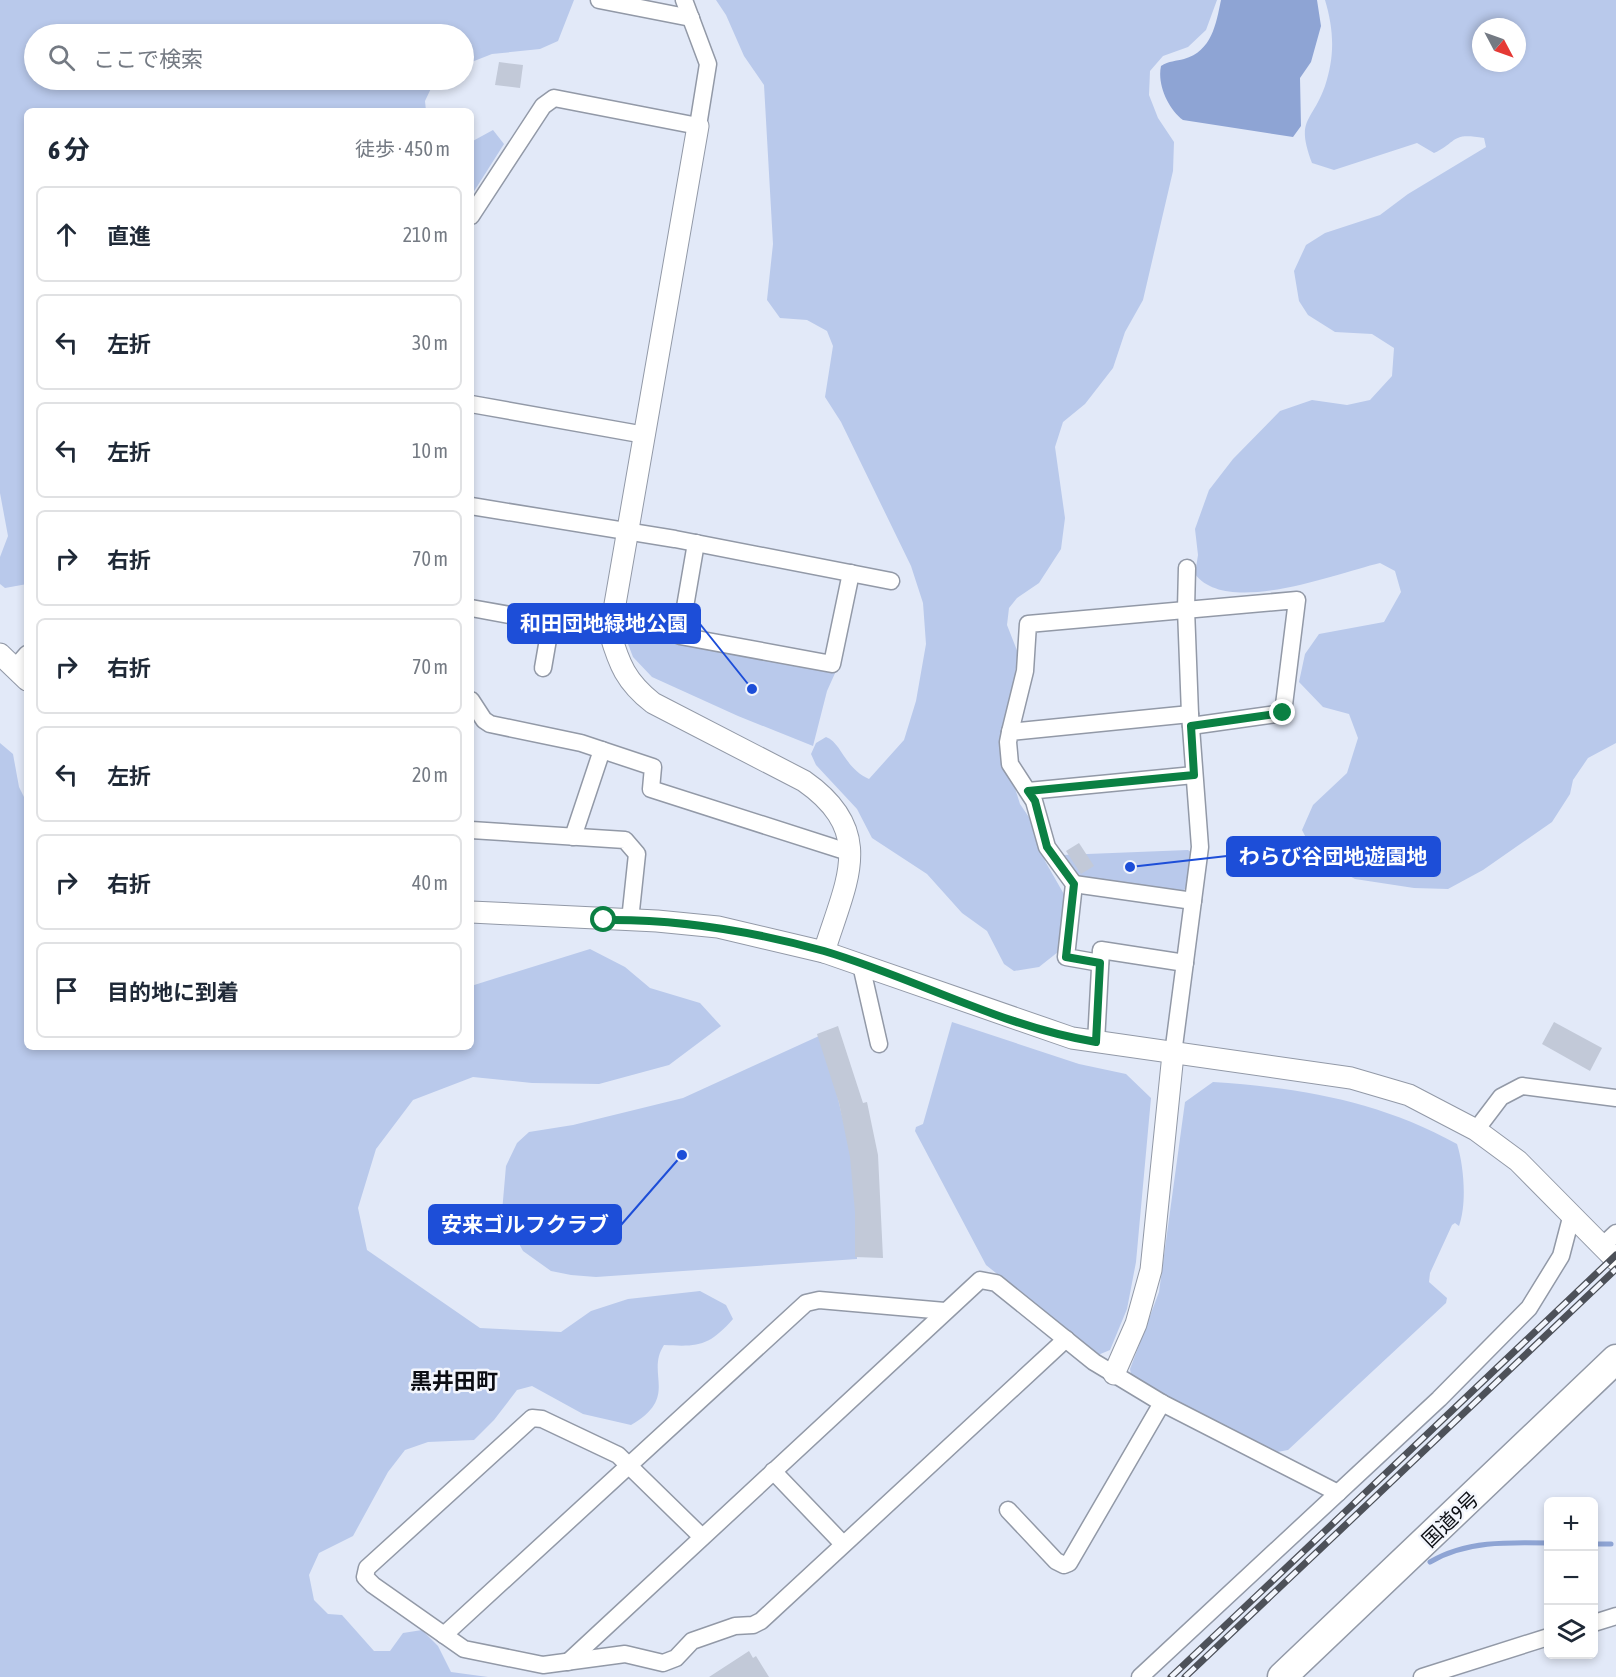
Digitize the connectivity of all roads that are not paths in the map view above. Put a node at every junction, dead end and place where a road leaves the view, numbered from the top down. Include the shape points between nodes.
1 (599, 0) edge
2 (684, 0) edge
3 (691, 18) junction
4 (698, 126) junction
5 (474, 211) edge
6 (474, 405) edge
7 (645, 435) junction
8 (474, 507) edge
9 (626, 533) junction
10 (696, 543) junction
11 (1188, 568) dead end
12 (851, 573) junction
13 (891, 581) dead end
14 (474, 609) edge
15 (1186, 609) junction
16 (551, 622) junction
17 (610, 633) junction
18 (543, 668) dead end
19 (474, 705) edge
20 (1191, 720) junction
21 (1010, 732) junction
22 (602, 750) junction
23 (1194, 775) junction
24 (1028, 791) junction
25 (474, 830) edge
26 (573, 837) junction
27 (851, 853) junction
28 (1074, 884) junction
29 (1194, 901) junction
30 (474, 912) edge
31 (630, 920) junction
32 (824, 952) junction
33 (1100, 963) junction
34 (1185, 963) junction
35 (861, 965) junction
36 (1096, 1042) junction
37 (879, 1044) dead end
38 (1173, 1054) junction
39 (1616, 1098) edge
40 (1476, 1130) junction
41 (1572, 1214) junction
42 (1611, 1246) edge
43 (945, 1311) junction
44 (1066, 1339) junction
45 (1616, 1359) edge
46 (1114, 1374) junction
47 (1162, 1403) junction
48 (629, 1466) junction
49 (773, 1471) junction
50 (1338, 1493) junction
51 (1008, 1510) dead end
52 (702, 1537) junction
53 (843, 1544) junction
54 (1616, 1616) edge
55 (1598, 1621) edge
56 (444, 1635) junction
57 (1544, 1638) edge
58 (568, 1662) junction
59 (1140, 1677) edge
60 (1282, 1677) edge
61 (1422, 1677) edge

1 - 3 street
2 - 3 street
3 - 4 street via 708,64
4 - 5 street via 554,98 543,106
4 - 7 street
6 - 7 street
7 - 9 street
8 - 9 street
9 - 10 street
9 - 17 street
10 - 12 street
10 - 12 street via 680,636 692,639 832,664
11 - 15 street
12 - 13 street
14 - 16 street
15 - 20 street
15 - 20 street via 1297,600 1283,713
15 - 21 street via 1028,624 1025,671
16 - 17 street
16 - 18 street
17 - 27 street via 630,683 653,703 820,792 842,818
19 - 22 street via 490,724
20 - 21 street
20 - 23 street
21 - 24 street via 1010,764
22 - 26 street
22 - 27 street via 653,768 651,789
23 - 24 street
23 - 29 street via 1200,847
24 - 28 street via 1035,801 1047,847
25 - 26 street
26 - 31 street via 625,840 637,854
27 - 32 street
28 - 29 street
28 - 33 street via 1066,957
29 - 34 street
30 - 31 street
31 - 32 street via 718,927
32 - 35 street
33 - 34 street via 1101,950
33 - 36 street
34 - 38 street
35 - 36 street via 1052,1032
35 - 37 street
36 - 38 street
38 - 40 street via 1351,1078 1409,1095
38 - 46 street via 1151,1269 1136,1324
39 - 40 street via 1522,1086 1501,1097
40 - 41 street via 1518,1161
41 - 42 street
41 - 50 street via 1561,1256 1529,1308
43 - 44 street via 975,1282 991,1281
43 - 48 street via 819,1300 806,1303
43 - 49 street
44 - 46 street
44 - 53 street
45 - 60 highway, 国道9号
46 - 47 street
47 - 50 street
47 - 51 street via 1069,1563 1060,1564
48 - 52 street
48 - 56 street
48 - 56 street via 618,1455 542,1419 532,1418 367,1568 368,1582
49 - 52 street
49 - 53 street
50 - 59 street
52 - 58 street
53 - 58 street via 760,1621 692,1641 671,1661 663,1663 625,1654
54 - 55 street
56 - 58 street via 469,1651 543,1665
57 - 61 street

